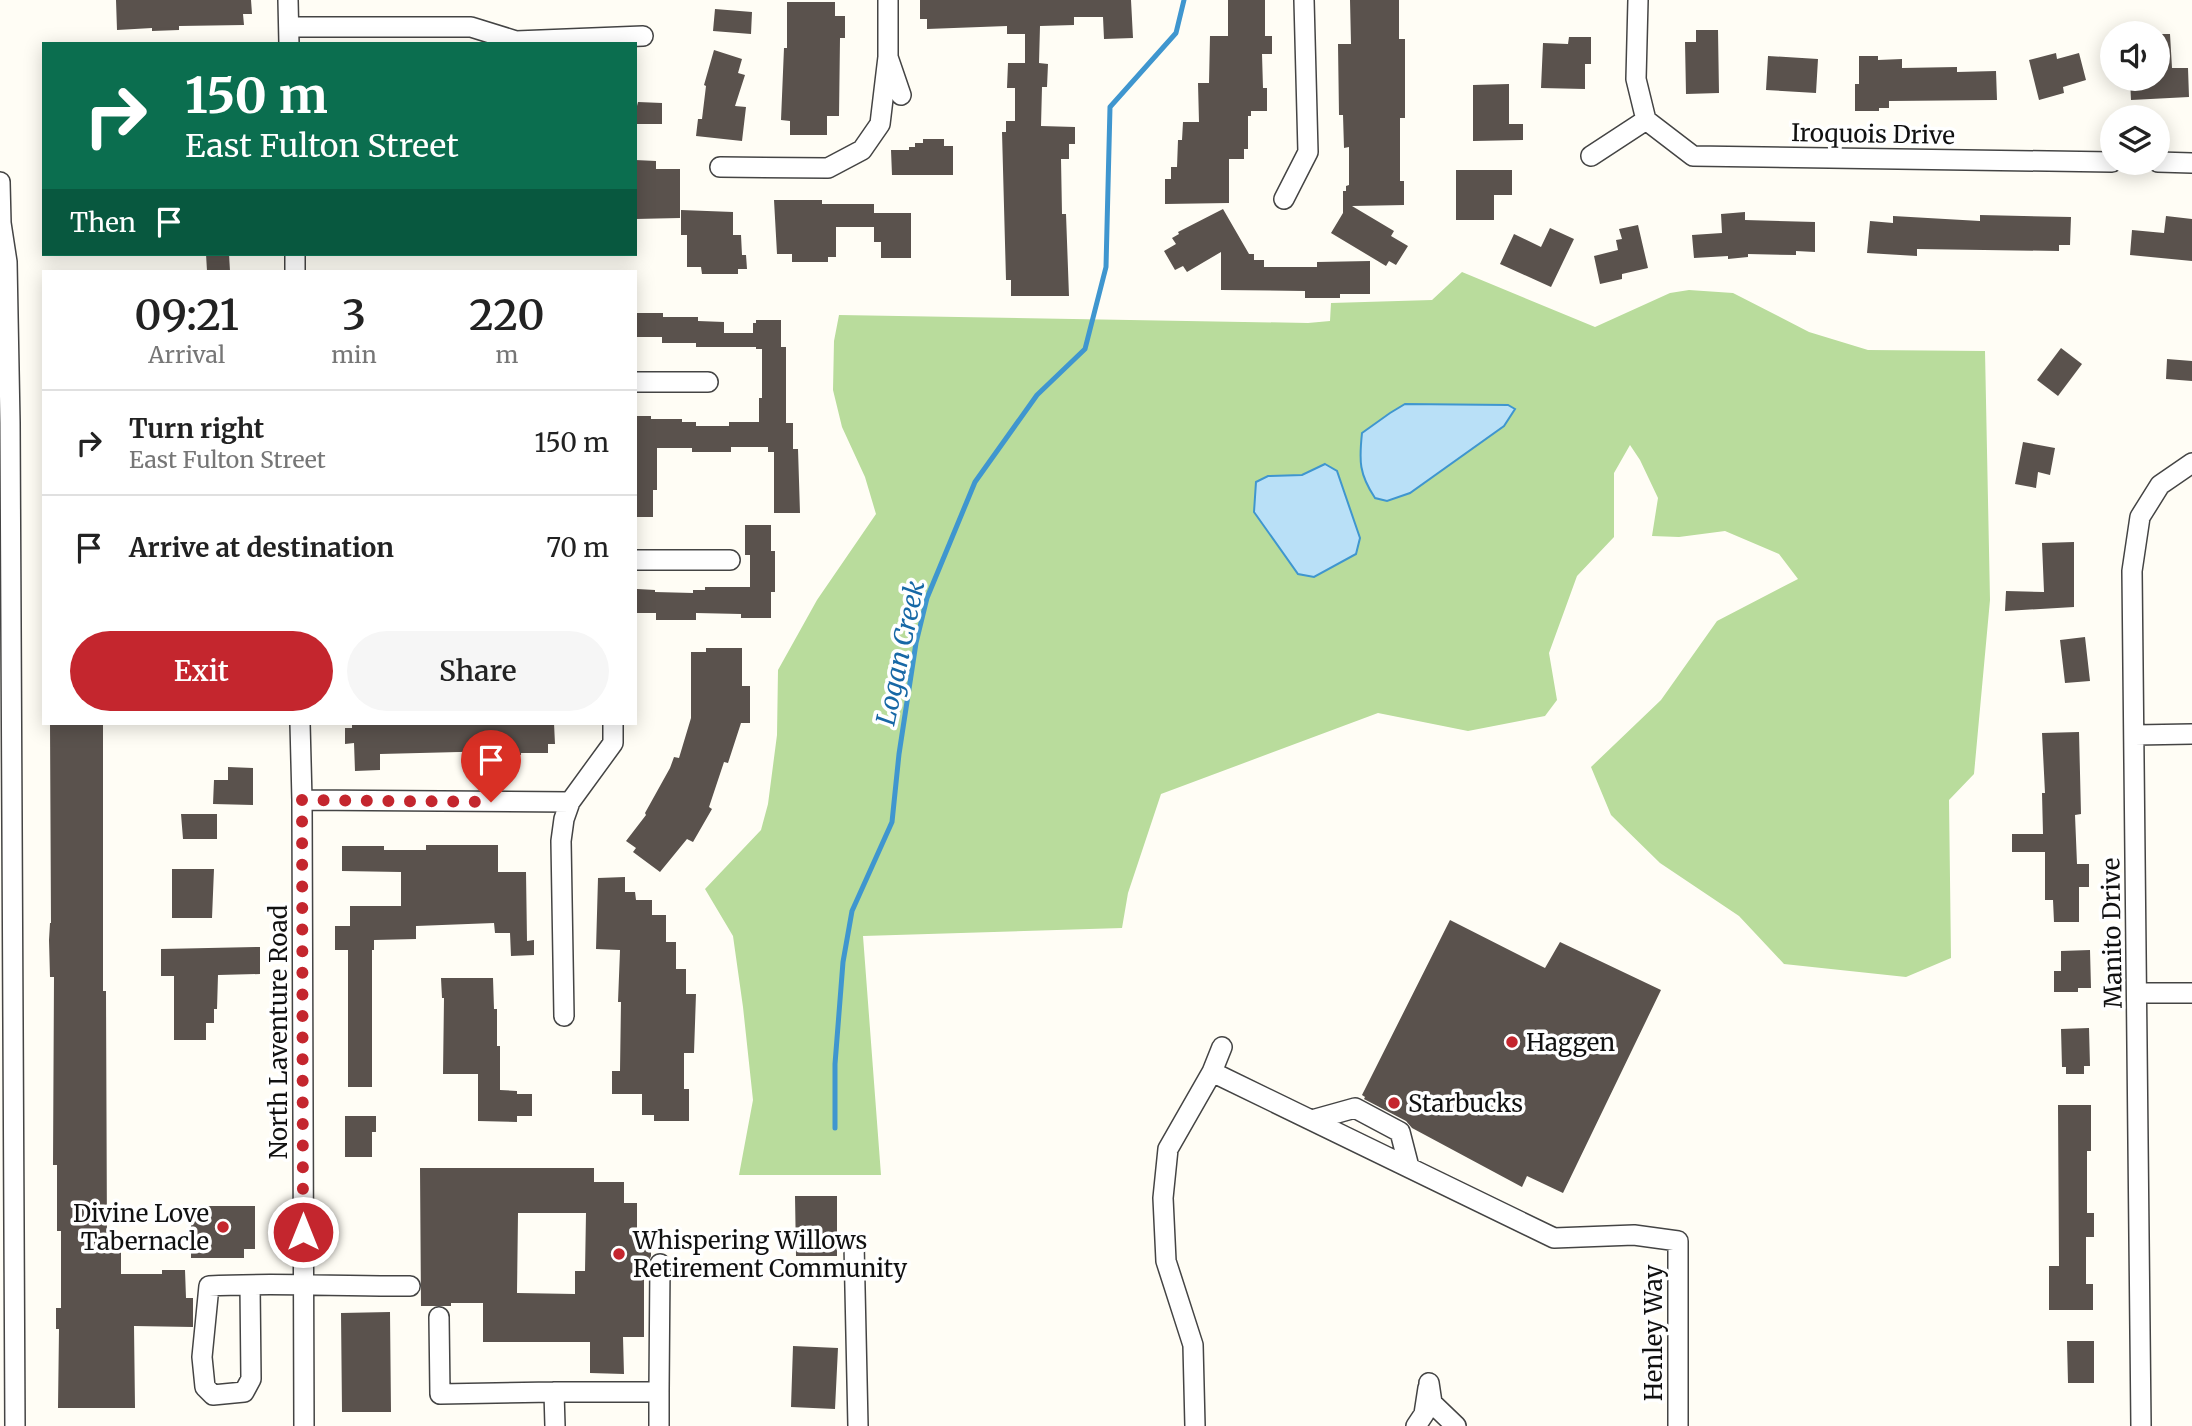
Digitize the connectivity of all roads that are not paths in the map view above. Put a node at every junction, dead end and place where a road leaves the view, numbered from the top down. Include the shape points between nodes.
1 (288, 0) edge
2 (888, 0) edge
3 (1304, 0) edge
4 (1638, 0) edge
5 (289, 35) edge
6 (643, 36) dead end
7 (888, 57) junction
8 (901, 95) dead end
9 (1646, 120) junction
10 (1591, 156) dead end
11 (2100, 162) edge
12 (2170, 162) edge
13 (2192, 163) edge
14 (720, 167) dead end
15 (0, 182) edge
16 (1284, 200) dead end
17 (637, 382) edge
18 (708, 382) dead end
19 (5, 423) edge
20 (2192, 463) edge
21 (637, 560) edge
22 (730, 560) dead end
23 (300, 725) edge
24 (613, 725) edge
25 (2192, 734) edge
26 (2135, 735) junction
27 (302, 800) junction
28 (570, 802) junction
29 (2137, 993) junction
30 (2192, 993) edge
31 (564, 1016) dead end
32 (1222, 1047) dead end
33 (1212, 1072) junction
34 (1312, 1120) junction
35 (1409, 1167) junction
36 (7, 1184) edge
37 (854, 1243) dead end
38 (660, 1264) dead end
39 (250, 1285) junction
40 (304, 1286) junction
41 (410, 1286) dead end
42 (439, 1317) dead end
43 (7, 1320) edge
44 (554, 1392) junction
45 (659, 1392) junction
46 (15, 1426) edge
47 (304, 1426) edge
48 (555, 1426) edge
49 (659, 1426) edge
50 (858, 1426) edge
51 (1195, 1426) edge
52 (1416, 1426) edge
53 (1455, 1426) edge
54 (1678, 1426) edge
55 (2141, 1426) edge

1 - 5 street
2 - 7 street
3 - 16 street via 1308,152
4 - 9 street via 1636,79
5 - 6 street via 471,27 516,41
7 - 8 street
7 - 14 street via 880,124 862,150 828,168
9 - 10 street
9 - 11 street, Iroquois Drive via 1693,156
12 - 13 street
15 - 19 street via 7,262
17 - 18 street
19 - 36 street
20 - 26 street, Manito Drive via 2160,485 2140,517 2132,571
21 - 22 street
23 - 27 street, North Laventure Road
24 - 28 street via 613,743
25 - 26 street
26 - 29 street, Manito Drive
27 - 28 street
27 - 40 street, North Laventure Road
28 - 31 street via 561,841
29 - 30 street
29 - 55 street, Manito Drive
32 - 33 street
33 - 34 street
33 - 51 street via 1168,1149 1163,1198 1166,1261 1193,1345
34 - 35 street
34 - 35 street via 1355,1108 1400,1132
35 - 54 street, Henley Way via 1554,1238 1634,1235 1678,1241
36 - 43 street
37 - 50 street
38 - 45 street
39 - 39 street via 209,1286 202,1357 205,1387 213,1395 244,1392 251,1379
39 - 40 street
40 - 41 street
40 - 47 street, North Laventure Road
42 - 44 street via 440,1394
43 - 46 street
44 - 45 street
44 - 48 street
45 - 49 street
52 - 53 street via 1424,1414 1429,1383 1432,1403

